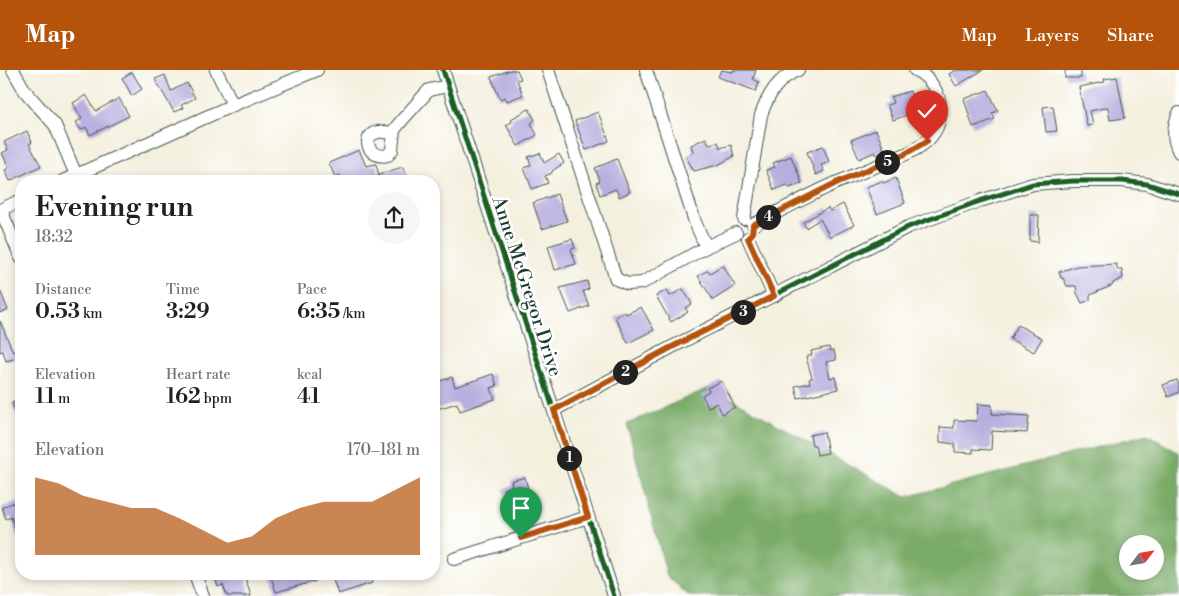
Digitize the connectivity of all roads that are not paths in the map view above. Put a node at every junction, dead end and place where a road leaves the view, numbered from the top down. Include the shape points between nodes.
1 (13, 70) edge
2 (216, 70) edge
3 (317, 70) edge
4 (443, 70) edge
5 (548, 70) edge
6 (646, 70) edge
7 (798, 70) edge
8 (915, 70) edge
9 (448, 86) junction
10 (233, 105) junction
11 (1179, 113) edge
12 (393, 133) dead end
13 (1179, 152) edge
14 (76, 175) joint
15 (1179, 194) edge
16 (15, 203) edge
17 (1, 210) edge
18 (748, 222) junction
19 (742, 235) junction
20 (15, 244) edge
21 (706, 247) junction
22 (774, 296) junction
23 (554, 410) junction
24 (588, 517) junction
25 (454, 559) dead end
26 (197, 580) edge
27 (203, 596) edge
28 (614, 596) edge

1 - 14 street via 24,91 55,125
2 - 10 street
3 - 10 street
4 - 9 street, Anne McGregor Drive
5 - 21 street via 616,279 628,284 642,283
6 - 21 street
7 - 18 street via 781,80 765,102
8 - 18 street via 931,84 941,103 937,128 927,141 905,154
9 - 12 street via 429,90
9 - 23 street, Anne McGregor Drive
10 - 14 street
11 - 13 street via 1174,139
15 - 22 street via 1147,184 1122,181 1033,184 908,227
16 - 17 street
17 - 20 street
18 - 19 street via 752,234
19 - 21 street
19 - 22 street
22 - 23 street
23 - 24 street, Anne McGregor Drive
24 - 25 street
24 - 28 street, Anne McGregor Drive
26 - 27 street

